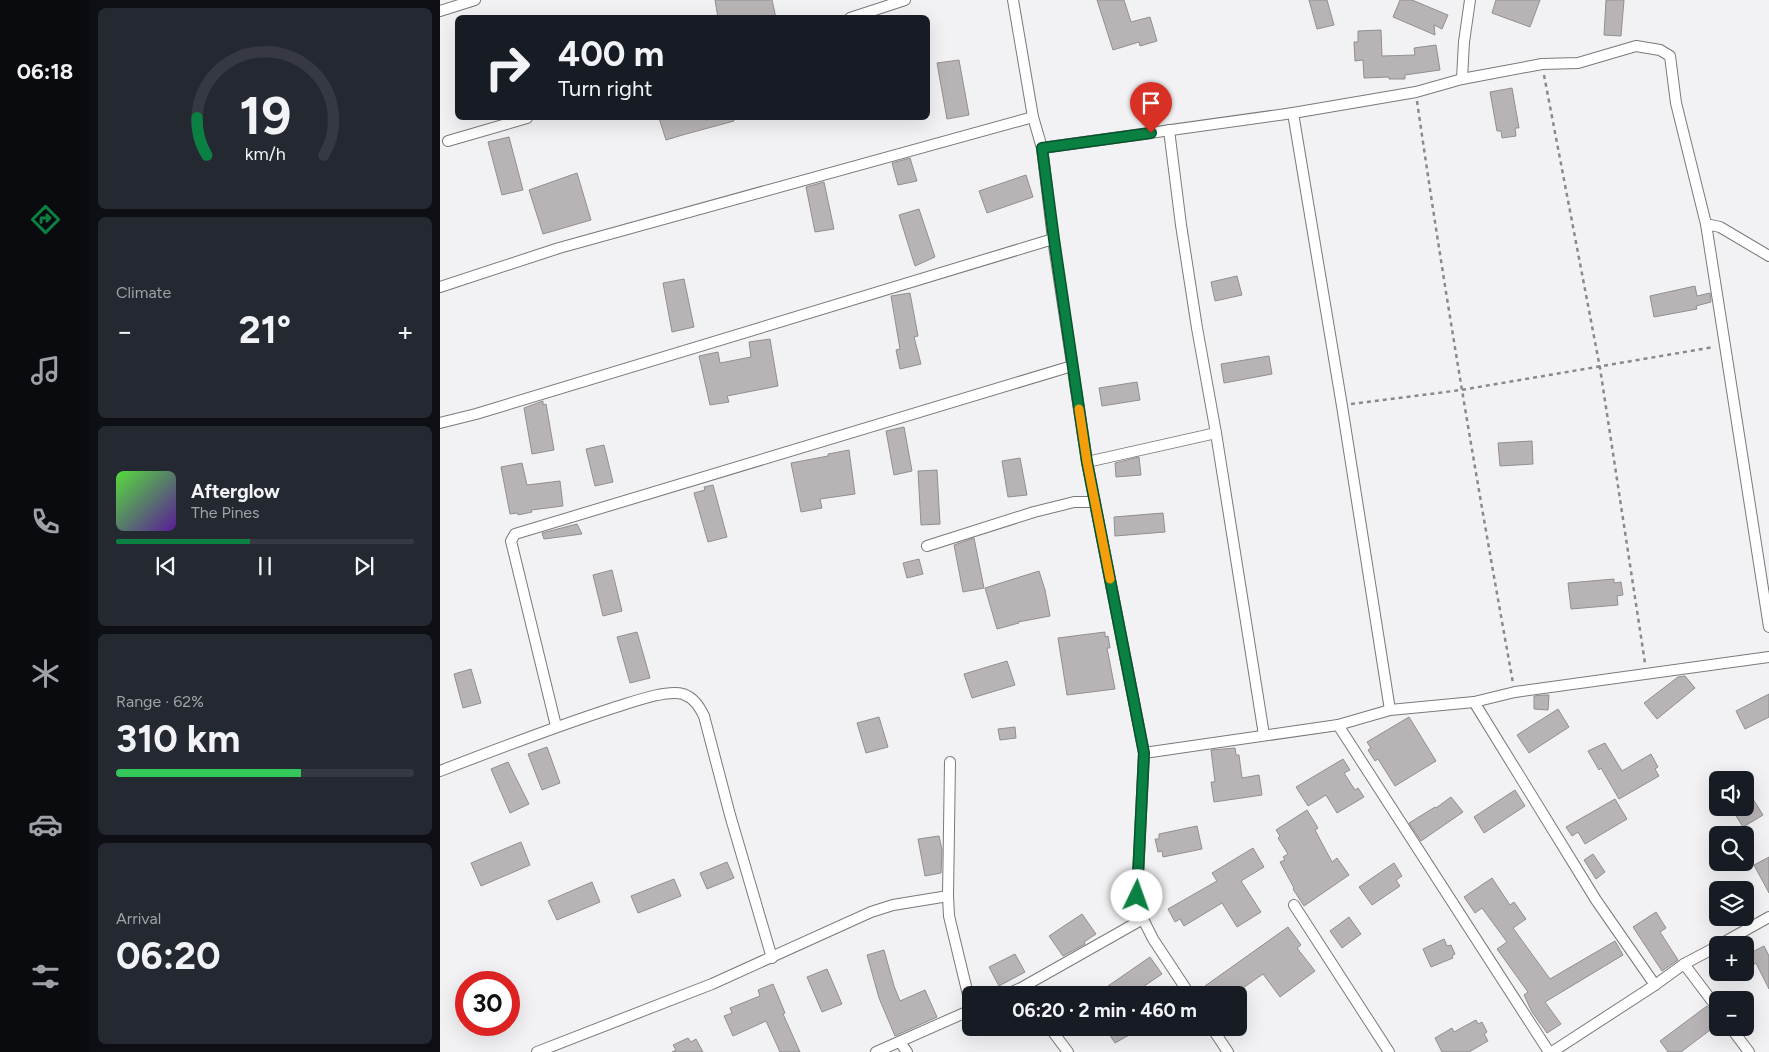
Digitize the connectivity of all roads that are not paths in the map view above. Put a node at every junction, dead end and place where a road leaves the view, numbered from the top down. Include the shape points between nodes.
1 (474, 0) edge
2 (905, 0) edge
3 (1013, 0) edge
4 (1470, 0) edge
5 (440, 10) edge
6 (859, 15) edge
7 (1462, 79) junction
8 (1294, 113) junction
9 (1033, 117) junction
10 (521, 120) edge
11 (1169, 130) junction
12 (448, 141) dead end
13 (1042, 148) junction
14 (1706, 224) junction
15 (1054, 239) junction
16 (1769, 256) edge
17 (440, 287) edge
18 (1072, 366) junction
19 (440, 423) edge
20 (1216, 433) junction
21 (1087, 462) junction
22 (1095, 502) junction
23 (927, 546) dead end
24 (1769, 627) edge
25 (1769, 657) edge
26 (1474, 702) junction
27 (1390, 710) junction
28 (1338, 725) junction
29 (556, 726) junction
30 (1264, 735) junction
31 (1144, 753) junction
32 (950, 762) dead end
33 (440, 771) edge
34 (948, 896) junction
35 (1294, 905) dead end
36 (1769, 917) edge
37 (1143, 919) junction
38 (1734, 936) edge
39 (1709, 950) edge
40 (772, 958) junction
41 (1684, 964) junction
42 (1655, 985) junction
43 (966, 986) edge
44 (1032, 986) edge
45 (1184, 986) edge
46 (1709, 998) edge
47 (962, 1012) edge
48 (1056, 1036) edge
49 (1217, 1036) edge
50 (1737, 1036) edge
51 (900, 1042) junction
52 (537, 1052) edge
53 (876, 1052) edge
54 (906, 1052) edge
55 (1068, 1052) edge
56 (1228, 1052) edge
57 (1389, 1052) edge
58 (1550, 1052) edge
59 (1749, 1052) edge

1 - 5 street
2 - 6 street
3 - 9 street
4 - 7 street
7 - 8 street via 1416,92
7 - 14 street via 1542,64 1578,64 1636,46 1660,50 1670,56 1676,103
8 - 11 street
8 - 27 street
9 - 13 street
9 - 17 street via 558,248
10 - 12 street
11 - 13 street
11 - 20 street
13 - 15 street
14 - 16 street via 1720,228
14 - 24 street
15 - 18 street
15 - 19 street
18 - 21 street
18 - 29 street via 515,534 511,541
20 - 21 street
20 - 30 street
21 - 22 street
22 - 23 street via 1074,502 1034,512
22 - 31 street
25 - 26 street via 1515,692
26 - 27 street
26 - 42 street via 1596,900
27 - 28 street
28 - 30 street
28 - 58 street
29 - 33 street
29 - 40 street via 648,697 684,694 698,705 704,716
30 - 31 street
31 - 37 street via 1137,896
32 - 34 street
34 - 40 street via 893,904
34 - 43 street via 949,916
35 - 57 street
36 - 38 street
37 - 44 street
37 - 45 street
39 - 41 street
40 - 52 street
41 - 42 street
41 - 46 street
42 - 58 street
47 - 51 street
48 - 55 street
49 - 56 street
50 - 59 street
51 - 53 street
51 - 54 street

